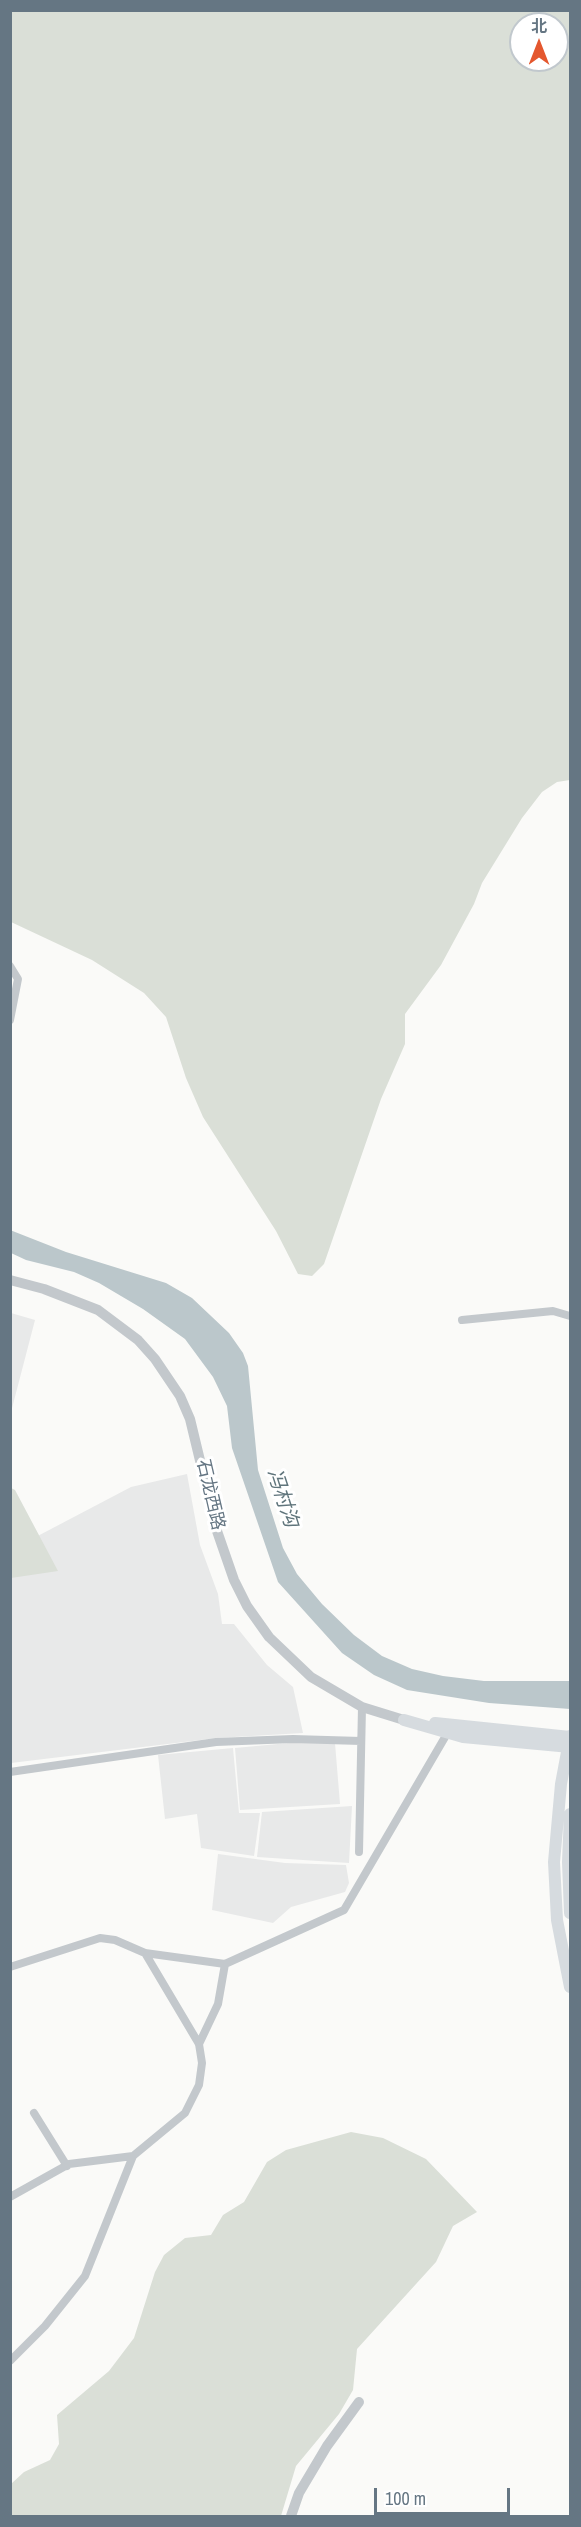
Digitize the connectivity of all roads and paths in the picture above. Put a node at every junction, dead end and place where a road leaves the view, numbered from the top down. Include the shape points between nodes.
1 (10, 966) edge
2 (10, 1020) edge
3 (10, 1280) edge
4 (570, 1316) edge
5 (462, 1320) dead end
6 (363, 1707) junction
7 (404, 1720) junction
8 (448, 1732) junction
9 (361, 1741) junction
10 (570, 1741) edge
11 (10, 1772) edge
12 (570, 1814) edge
13 (359, 1852) dead end
14 (570, 1912) edge
15 (145, 1953) junction
16 (225, 1964) junction
17 (10, 1967) edge
18 (570, 1987) edge
19 (199, 2044) junction
20 (34, 2113) dead end
21 (134, 2156) junction
22 (66, 2166) junction
23 (10, 2197) edge
24 (10, 2361) edge
25 (359, 2402) dead end
26 (291, 2517) edge

1 - 2 street via 18,979
3 - 6 street, 石龙西路 via 98,1310 138,1340 155,1359 190,1419 217,1531 247,1606 290,1659 338,1695
4 - 5 street via 553,1311
6 - 7 street, 石龙西路
6 - 9 street
7 - 8 main road, 石龙西路
7 - 10 main road, 石龙西路
8 - 10 main road, 石龙西路 via 463,1737
8 - 16 street via 344,1910
9 - 11 street via 216,1743
9 - 13 street
10 - 18 main road via 559,1802 554,1878 559,1933
12 - 14 main road
15 - 16 street
15 - 17 street via 99,1938
15 - 19 street
16 - 19 street via 218,2004
19 - 21 street via 199,2085 185,2113
20 - 22 street
21 - 22 street
21 - 24 street via 85,2276 45,2326
22 - 23 street
25 - 26 street via 299,2493

